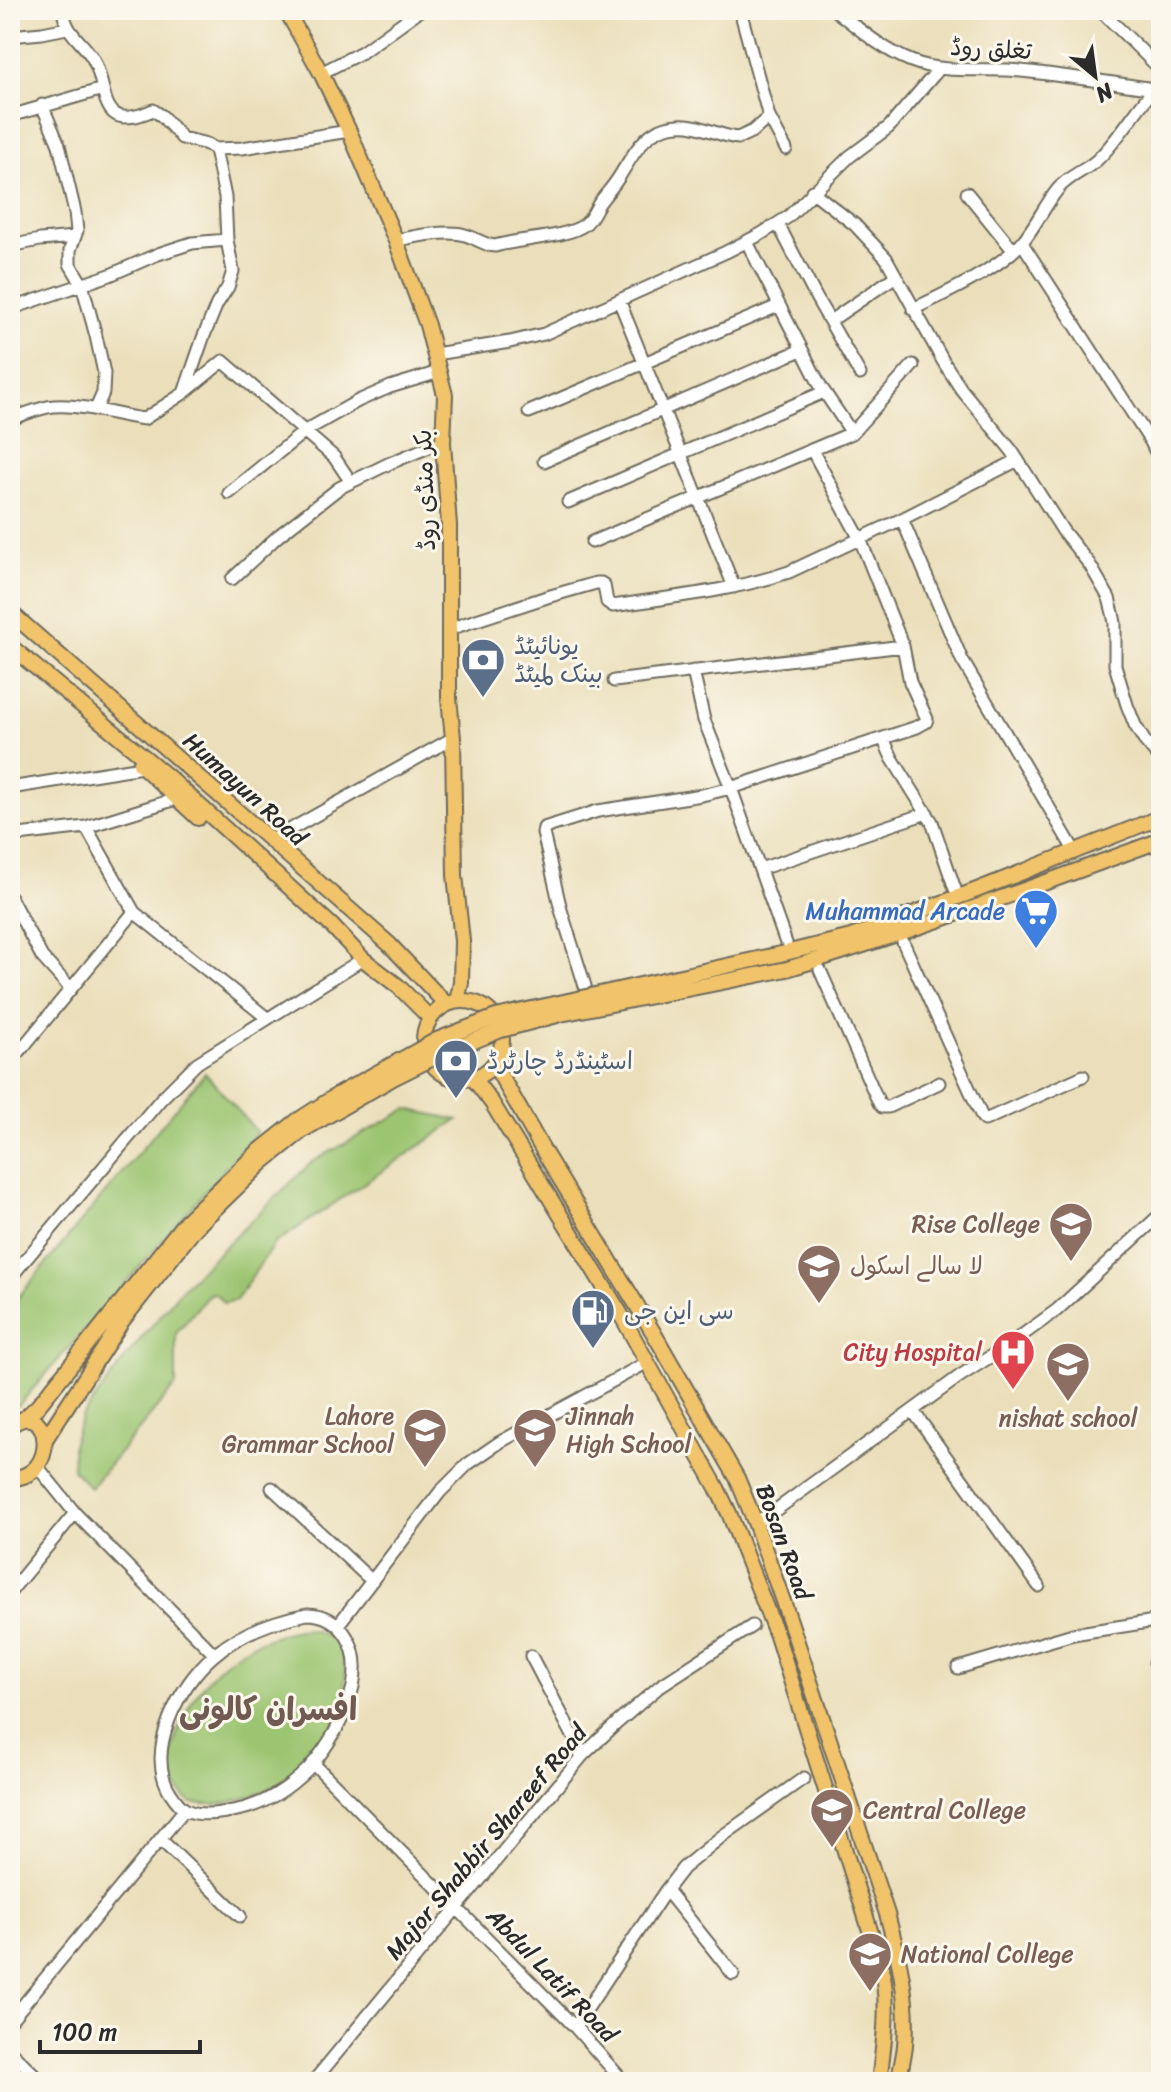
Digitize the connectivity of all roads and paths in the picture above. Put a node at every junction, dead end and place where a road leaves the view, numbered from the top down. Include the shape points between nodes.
1 (63, 10) edge
2 (286, 10) edge
3 (420, 10) edge
4 (740, 10) edge
5 (835, 10) edge
6 (1100, 10) edge
7 (67, 28) junction
8 (10, 36) edge
9 (939, 69) junction
10 (1161, 70) edge
11 (321, 73) junction
12 (103, 89) junction
13 (1159, 89) edge
14 (42, 105) junction
15 (10, 116) edge
16 (769, 117) junction
17 (349, 131) junction
18 (215, 149) junction
19 (786, 149) dead end
20 (812, 191) junction
21 (967, 193) dead end
22 (778, 224) junction
23 (75, 237) junction
24 (227, 240) junction
25 (396, 241) junction
26 (747, 242) junction
27 (10, 246) edge
28 (1018, 247) junction
29 (896, 276) junction
30 (82, 284) junction
31 (619, 300) junction
32 (778, 306) junction
33 (10, 309) edge
34 (913, 309) junction
35 (830, 321) junction
36 (801, 350) junction
37 (435, 354) junction
38 (644, 363) junction
39 (913, 365) dead end
40 (439, 372) junction
41 (860, 374) dead end
42 (824, 392) junction
43 (184, 393) junction
44 (96, 409) junction
45 (663, 410) junction
46 (529, 412) dead end
47 (10, 419) edge
48 (305, 431) junction
49 (852, 433) junction
50 (443, 443) junction
51 (812, 450) junction
52 (680, 454) junction
53 (1018, 460) junction
54 (544, 461) dead end
55 (1161, 463) edge
56 (351, 482) junction
57 (229, 493) dead end
58 (698, 497) junction
59 (568, 502) dead end
60 (902, 519) junction
61 (860, 539) junction
62 (592, 542) dead end
63 (232, 579) dead end
64 (734, 587) junction
65 (10, 612) edge
66 (449, 629) junction
67 (10, 646) edge
68 (903, 646) junction
69 (693, 671) junction
70 (614, 681) dead end
71 (112, 729) junction
72 (453, 738) junction
73 (883, 738) junction
74 (1161, 760) edge
75 (142, 767) junction
76 (10, 788) edge
77 (731, 788) junction
78 (176, 799) junction
79 (927, 813) junction
80 (1161, 817) edge
81 (86, 827) junction
82 (10, 836) edge
83 (1161, 840) edge
84 (270, 841) junction
85 (1071, 845) dead end
86 (760, 869) junction
87 (955, 889) dead end
88 (10, 897) edge
89 (134, 912) junction
90 (903, 942) dead end
91 (786, 943) dead end
92 (363, 959) junction
93 (820, 970) dead end
94 (585, 986) dead end
95 (71, 989) junction
96 (452, 1003) junction
97 (267, 1018) junction
98 (430, 1018) junction
99 (10, 1063) edge
100 (494, 1064) junction
101 (1083, 1076) dead end
102 (473, 1078) junction
103 (939, 1083) dead end
104 (1161, 1214) edge
105 (192, 1224) junction
106 (10, 1278) edge
107 (648, 1362) junction
108 (913, 1411) junction
109 (24, 1419) junction
110 (10, 1426) edge
111 (46, 1438) junction
112 (37, 1466) junction
113 (11, 1480) edge
114 (272, 1488) dead end
115 (75, 1513) junction
116 (755, 1522) junction
117 (372, 1581) junction
118 (1039, 1586) dead end
119 (10, 1592) edge
120 (1161, 1620) edge
121 (338, 1625) junction
122 (752, 1626) dead end
123 (214, 1654) junction
124 (531, 1656) dead end
125 (958, 1668) dead end
126 (583, 1755) junction
127 (313, 1763) junction
128 (804, 1778) dead end
129 (185, 1809) junction
130 (160, 1839) junction
131 (666, 1890) junction
132 (457, 1909) junction
133 (240, 1916) dead end
134 (733, 1974) dead end
135 (10, 2021) edge
136 (575, 2027) junction
137 (10, 2051) edge
138 (42, 2082) edge
139 (313, 2082) edge
140 (624, 2082) edge
141 (879, 2082) edge
142 (899, 2082) edge

1 - 7 street
2 - 11 main road, بکر منڈی روڈ
3 - 11 street via 362,52
4 - 16 street
5 - 9 street, تغلق روڈ via 907,60
6 - 10 street
7 - 8 street
7 - 12 street via 93,60
9 - 13 street, تغلق روڈ via 1018,71
9 - 20 street via 889,127
11 - 17 main road, بکر منڈی روڈ
12 - 14 street
12 - 18 street via 114,113 132,118 153,110 182,138
13 - 28 street via 1098,159 1057,190
14 - 15 street
14 - 23 street via 59,145 75,212
16 - 19 street
16 - 25 street via 738,138 679,124 650,134 587,222 569,232 495,246 460,233
17 - 18 street
17 - 25 main road, بکر منڈی روڈ
18 - 24 street
20 - 22 street
20 - 29 street via 870,238
21 - 28 street
22 - 26 street
22 - 35 street
23 - 27 street
23 - 30 street via 70,264
24 - 30 street via 192,243
24 - 43 street via 233,271
25 - 37 main road, بکر منڈی روڈ
26 - 31 street
26 - 32 street
28 - 34 street
28 - 55 street
29 - 34 street
29 - 35 street
30 - 33 street
30 - 44 street via 104,373
31 - 37 street via 527,339
31 - 38 street
32 - 36 street
32 - 38 street
34 - 53 street via 961,389
35 - 41 street
36 - 42 street
36 - 45 street
37 - 40 main road, بکر منڈی روڈ
38 - 45 street
38 - 46 street
39 - 49 street
40 - 48 street via 369,396
40 - 50 main road, بکر منڈی روڈ via 445,395
42 - 49 street
42 - 52 street
43 - 44 street via 144,419
43 - 48 street via 223,361
44 - 47 street via 52,406
45 - 52 street
45 - 54 street
48 - 56 street via 334,457
48 - 57 street
49 - 51 street
50 - 56 street
50 - 66 main road, بکر منڈی روڈ
51 - 58 street
51 - 61 street
52 - 58 street
52 - 59 street
53 - 60 street
53 - 74 street via 1109,598 1120,683 1135,725
56 - 63 street via 278,536
58 - 62 street
58 - 64 street
60 - 61 street
60 - 85 street via 962,660
61 - 64 street via 789,572
61 - 68 street
64 - 66 street via 613,606 604,585 596,583
65 - 84 main road, Humayun Road
66 - 72 main road, بکر منڈی روڈ
67 - 71 main road, Humayun Road
68 - 69 street
68 - 73 street via 910,682 927,719
69 - 70 street
69 - 77 street via 704,720
71 - 75 main road
71 - 92 main road, Humayun Road
72 - 84 street
72 - 96 main road, بکر منڈی روڈ via 455,875 462,941 461,983
73 - 77 street
73 - 79 street
75 - 76 street
75 - 78 main road
77 - 86 street
77 - 94 street via 598,811 544,828 561,910
78 - 81 street
78 - 92 main road
79 - 86 street
79 - 87 street
80 - 105 main road, bridge via 851,937 496,1017 437,1040 297,1121 257,1153
81 - 82 street
81 - 89 street
83 - 105 main road, bridge via 787,969 501,1030 393,1078 303,1130
84 - 96 main road, Humayun Road
86 - 91 street
88 - 95 street via 42,957
89 - 95 street
89 - 97 street
90 - 101 street via 985,1120
92 - 97 street
92 - 98 main road, Humayun Road
93 - 103 street via 882,1107
95 - 99 street
96 - 98 main road
96 - 100 main road via 468,1001 494,1016 502,1037
97 - 106 street via 197,1063 161,1099
98 - 102 main road via 423,1036 428,1059 446,1076
100 - 102 main road
100 - 116 main road, Bosan Road via 737,1478
102 - 107 main road, Bosan Road
104 - 108 street via 1057,1310
105 - 109 main road
105 - 111 main road
107 - 117 street via 468,1464
107 - 141 main road, Bosan Road via 729,1513 777,1636 886,1987
108 - 116 street
108 - 118 street
109 - 110 main road
109 - 111 main road via 40,1425
111 - 112 main road
112 - 113 main road
112 - 115 street
114 - 117 street
115 - 119 street
115 - 123 street
116 - 142 main road, Bosan Road via 900,1958 905,2046
117 - 121 street
120 - 125 street via 1073,1634
121 - 123 street via 314,1614 292,1617 243,1635
121 - 127 street via 355,1656 353,1682 344,1714
122 - 126 street, Major Shabbir Shareef Road via 660,1686
123 - 129 street via 182,1691 164,1740 164,1779
124 - 126 street
126 - 132 street, Major Shabbir Shareef Road
127 - 129 street via 279,1792 253,1805 201,1813
127 - 132 street, Abdul Latif Road
128 - 131 street via 702,1851
129 - 130 street
130 - 133 street
130 - 135 street
131 - 134 street
131 - 136 street
132 - 136 street, Abdul Latif Road
132 - 139 street, Major Shabbir Shareef Road
136 - 140 street, Abdul Latif Road
137 - 138 street

